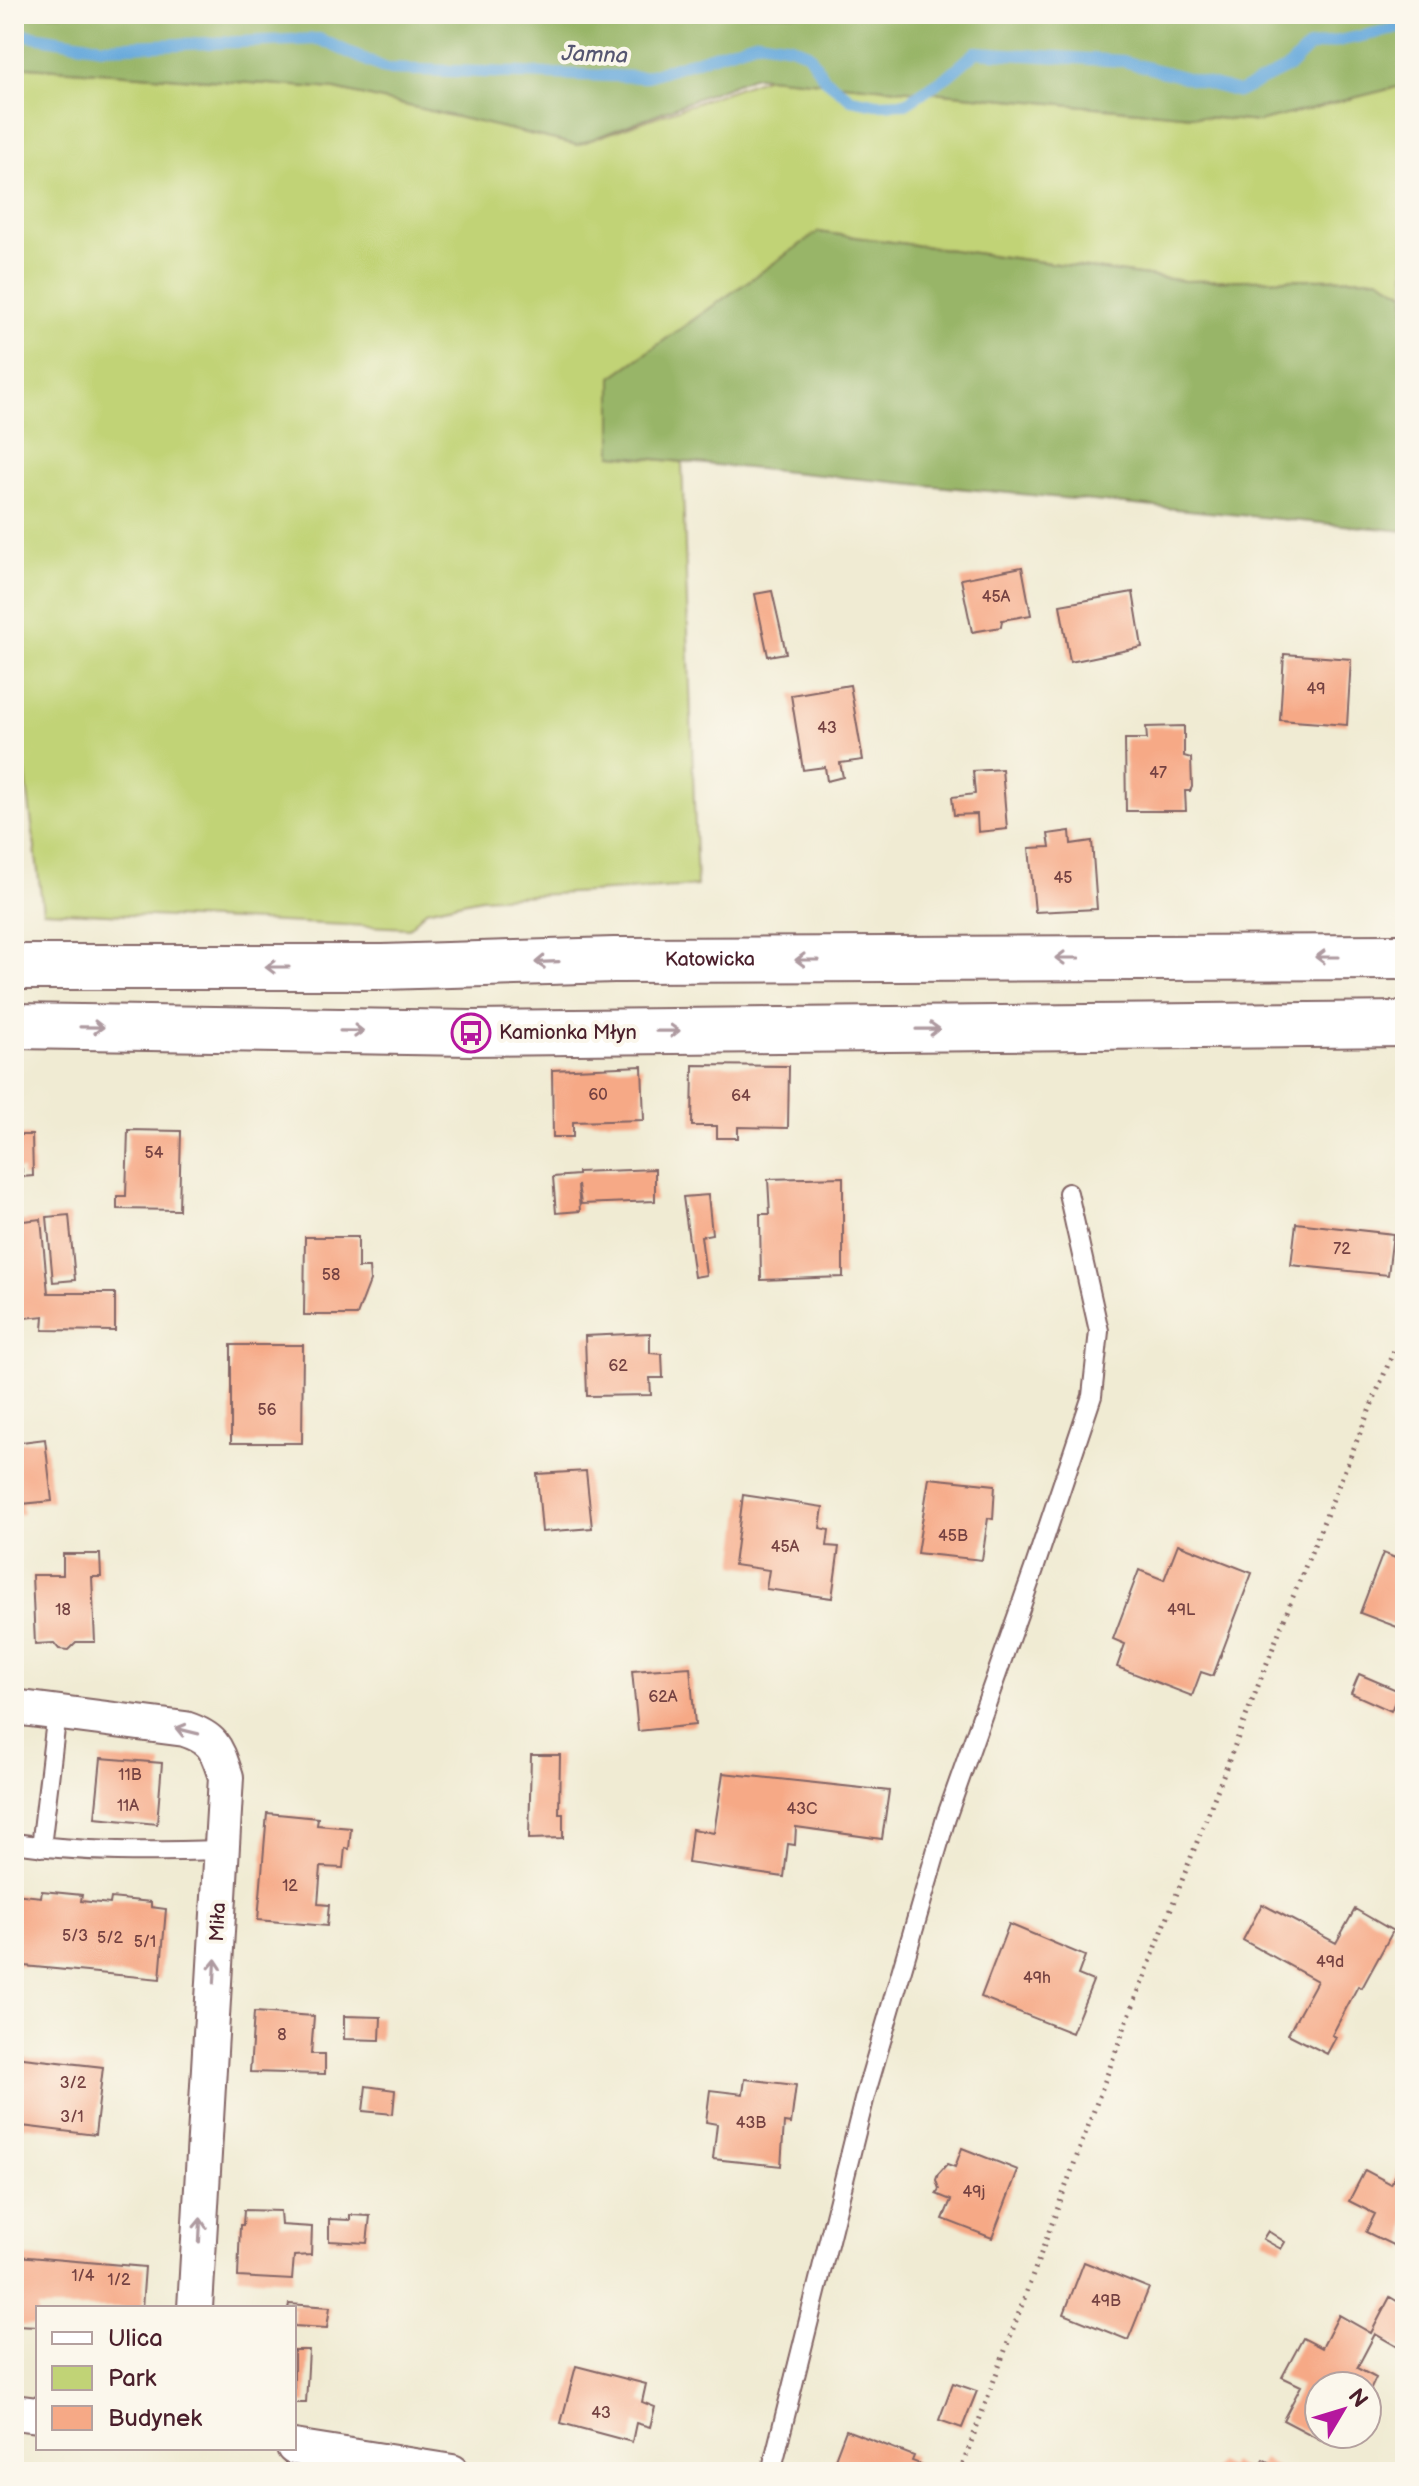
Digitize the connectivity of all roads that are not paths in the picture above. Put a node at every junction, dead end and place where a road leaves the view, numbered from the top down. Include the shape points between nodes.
1 (1405, 957) edge
2 (14, 967) edge
3 (1405, 1024) edge
4 (14, 1026) edge
5 (1068, 1193) dead end
6 (14, 1707) edge
7 (57, 1712) junction
8 (14, 1843) edge
9 (41, 1847) junction
10 (222, 1850) junction
11 (195, 2306) edge
12 (14, 2412) edge
13 (36, 2415) edge
14 (296, 2447) edge
15 (452, 2472) edge
16 (771, 2472) edge

1 -> 2 main road, Katowicka
4 -> 3 main road via 487,1033
5 - 16 lane via 1099,1331 1092,1396 946,1818 865,2096
6 - 7 street, Miła
7 - 9 lane
10 -> 7 street, Miła via 226,1777 217,1750 205,1736
8 - 9 lane
9 - 10 lane
11 -> 10 street, Miła
12 - 13 street
14 - 15 street

